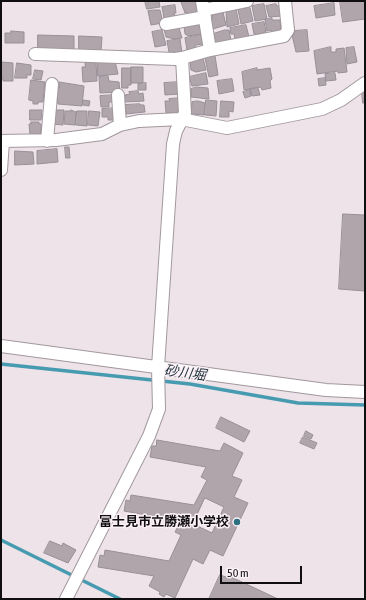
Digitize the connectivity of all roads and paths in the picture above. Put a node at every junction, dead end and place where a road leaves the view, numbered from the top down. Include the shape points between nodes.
1 (247, 1) edge
2 (286, 1) edge
3 (203, 9) edge
4 (166, 24) dead end
5 (210, 50) junction
6 (35, 54) dead end
7 (182, 58) junction
8 (365, 83) edge
9 (52, 84) dead end
10 (118, 95) dead end
11 (181, 119) junction
12 (120, 125) junction
13 (2, 141) edge
14 (47, 141) junction
15 (1, 170) edge
16 (1, 346) edge
17 (158, 367) junction
18 (365, 392) edge
19 (66, 599) edge

1 - 3 street
2 - 5 street via 288,30 284,36
3 - 4 street
3 - 5 street
5 - 7 street
6 - 7 street
7 - 11 street via 185,113
8 - 11 street via 342,100 322,109 268,120 227,128
9 - 14 street
10 - 12 street
11 - 12 street via 139,121
11 - 17 street via 173,144
12 - 14 street via 102,134
13 - 14 street
13 - 15 street
16 - 17 street
17 - 18 street via 326,390
17 - 19 street via 159,409 149,436

